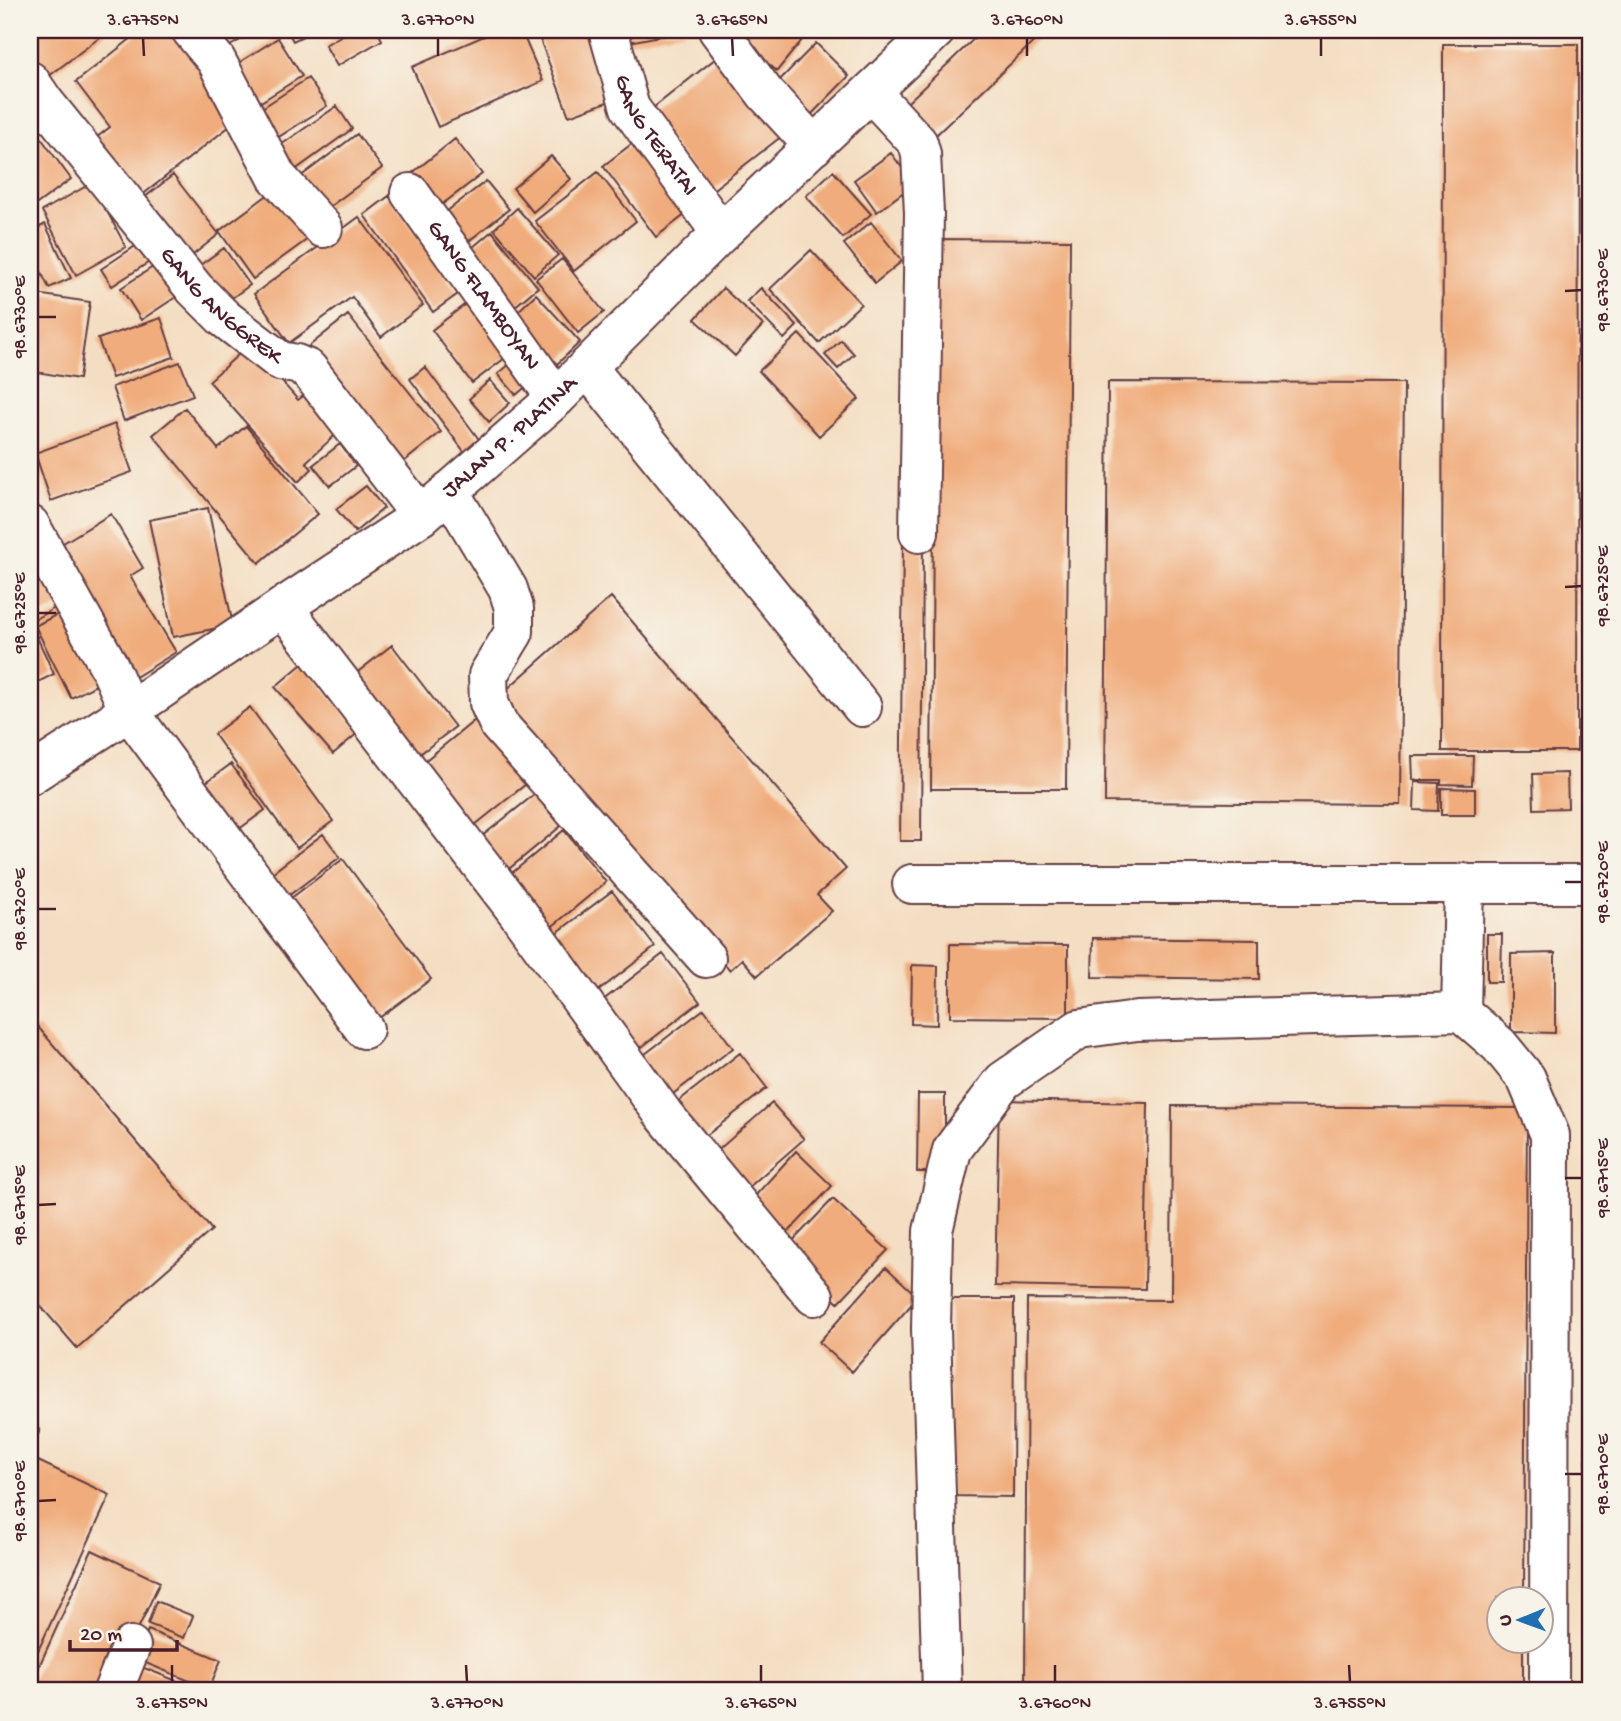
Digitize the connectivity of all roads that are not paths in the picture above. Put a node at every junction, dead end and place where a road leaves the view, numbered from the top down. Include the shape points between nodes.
1 (191, 30) edge
2 (608, 30) edge
3 (718, 30) edge
4 (936, 30) edge
5 (30, 81) edge
6 (871, 92) junction
7 (814, 146) junction
8 (411, 193) dead end
9 (323, 228) dead end
10 (722, 233) junction
11 (587, 367) junction
12 (556, 398) junction
13 (449, 491) junction
14 (421, 516) junction
15 (30, 525) edge
16 (919, 533) dead end
17 (283, 607) junction
18 (862, 707) dead end
19 (129, 711) junction
20 (30, 775) edge
21 (1464, 883) junction
22 (912, 884) dead end
23 (1591, 884) edge
24 (706, 958) dead end
25 (1461, 1013) junction
26 (364, 1029) dead end
27 (814, 1296) dead end
28 (131, 1646) dead end
29 (113, 1691) edge
30 (942, 1691) edge
31 (1549, 1691) edge

1 - 9 street via 216,60 276,177
2 - 10 street, GANG TERATAI via 630,108
3 - 7 street via 765,93
4 - 6 street, JALAN P. PLATINA
5 - 14 street, GANG ANGGREK via 195,289 280,361 308,369
6 - 7 street, JALAN P. PLATINA
6 - 16 street via 922,154
7 - 10 street, JALAN P. PLATINA
8 - 12 street, GANG FLAMBOYAN
10 - 11 street, JALAN P. PLATINA
11 - 12 street, JALAN P. PLATINA
11 - 18 street
12 - 13 street, JALAN P. PLATINA
13 - 14 street, JALAN P. PLATINA
13 - 24 street via 508,589 514,608 514,632 488,675 489,703 499,725
14 - 17 street, JALAN P. PLATINA
15 - 19 street
17 - 19 street, JALAN P. PLATINA
17 - 27 street via 518,913 664,1115
19 - 20 street, JALAN P. PLATINA
19 - 26 street
21 - 22 street
21 - 23 street
21 - 25 street
25 - 30 street via 1138,1021 1079,1029 1003,1081 952,1150 933,1231 931,1329
25 - 31 street via 1499,1045 1526,1078 1550,1135
28 - 29 street

